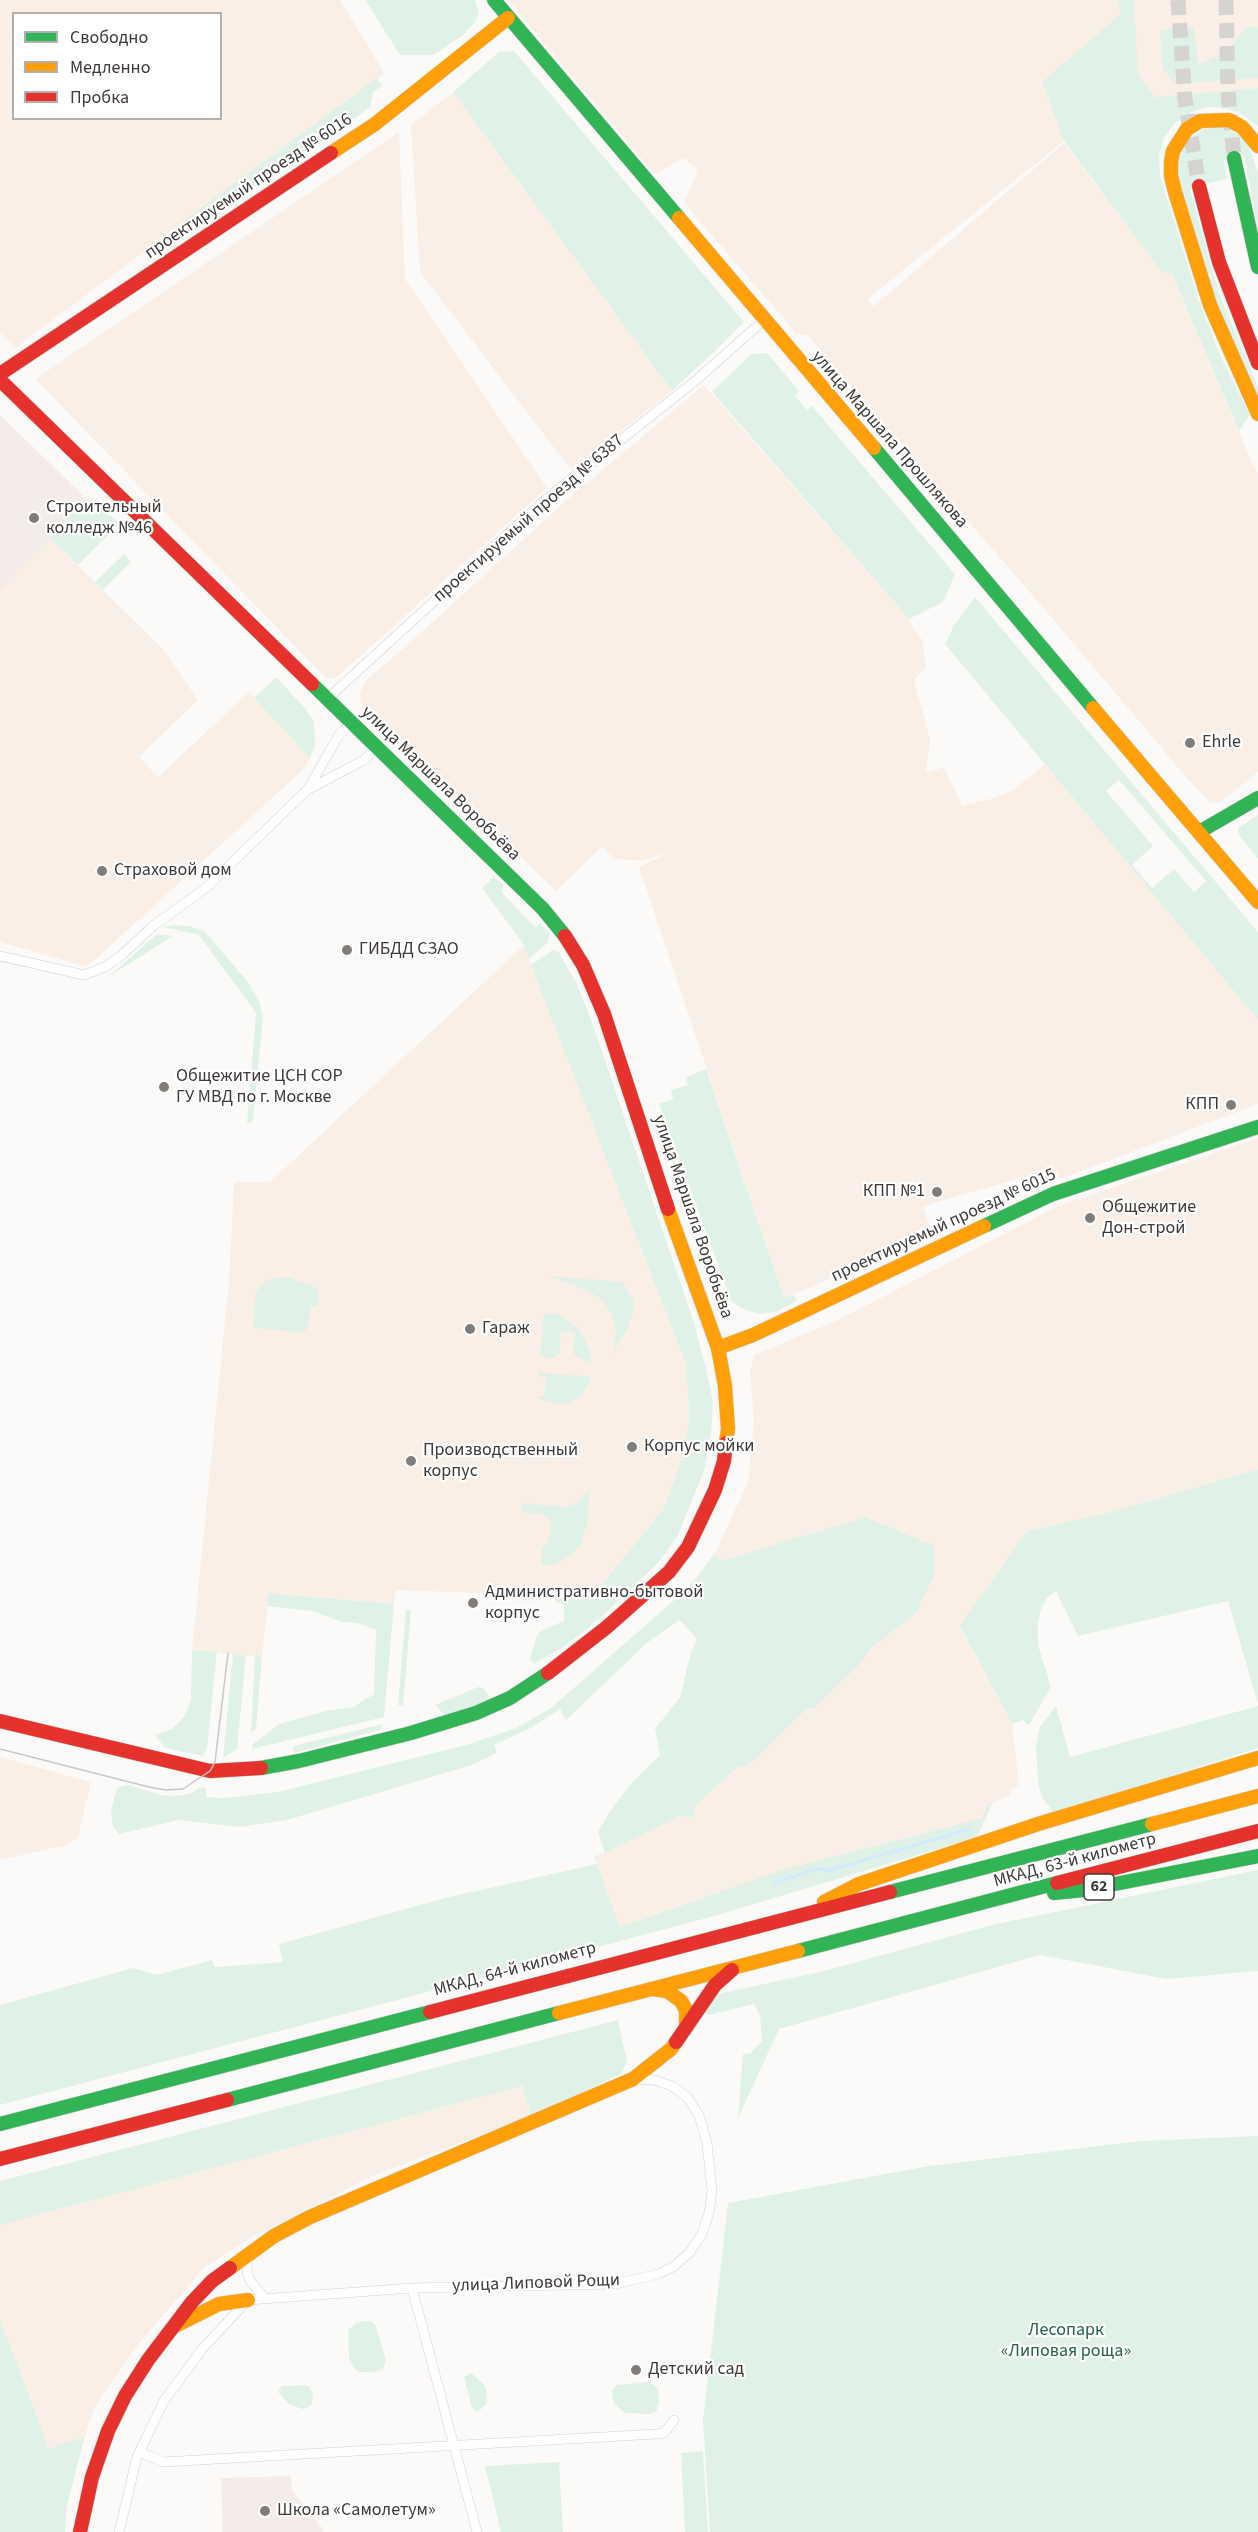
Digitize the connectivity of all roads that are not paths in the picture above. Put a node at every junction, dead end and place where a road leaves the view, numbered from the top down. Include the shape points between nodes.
1 (494, 0) edge
2 (508, 18) junction
3 (1258, 146) edge
4 (1234, 158) tunnel mouth
5 (1199, 186) tunnel mouth
6 (1258, 267) edge
7 (764, 320) junction
8 (1258, 363) edge
9 (0, 374) edge
10 (0, 380) edge
11 (1258, 414) edge
12 (327, 699) junction
13 (351, 723) junction
14 (376, 748) junction
15 (309, 789) junction
16 (1258, 798) edge
17 (1199, 832) junction
18 (1258, 902) edge
19 (0, 956) edge
20 (1258, 1127) edge
21 (718, 1348) junction
22 (0, 1721) edge
23 (1258, 1758) edge
24 (1258, 1796) edge
25 (1258, 1831) edge
26 (1041, 1852) joint
27 (1258, 1856) edge
28 (1005, 1898) junction
29 (794, 1917) junction
30 (738, 1966) junction
31 (651, 1990) junction
32 (686, 2028) junction
33 (655, 2064) junction
34 (633, 2079) junction
35 (659, 2082) junction
36 (0, 2124) edge
37 (0, 2159) edge
38 (248, 2254) junction
39 (412, 2288) junction
40 (265, 2298) junction
41 (248, 2300) junction
42 (175, 2326) junction
43 (674, 2420) dead end
44 (454, 2445) junction
45 (140, 2452) junction
46 (80, 2532) edge
47 (119, 2532) edge
48 (477, 2532) edge

1 - 2 main road, улица Маршала Прошлякова
2 - 7 main road, улица Маршала Прошлякова
2 - 9 main road, проектируемый проезд № 6016 via 375,124
3 - 11 main road via 1242,127 1229,120 1206,120 1187,129 1171,162 1175,192 1210,305
4 - 6 main road
5 - 8 main road via 1219,262
7 - 12 street, проектируемый проезд № 6387 via 694,382 546,499
7 - 17 main road, улица Маршала Прошлякова
10 - 12 main road, улица Маршала Воробьёва
12 - 13 main road, улица Маршала Воробьёва
13 - 14 main road, улица Маршала Воробьёва
13 - 15 street via 339,735
14 - 15 street via 364,760
14 - 21 main road, улица Маршала Воробьёва via 543,909 573,948 604,1014
15 - 19 street via 207,887 105,967 84,975
16 - 17 main road
17 - 18 main road, улица Маршала Прошлякова
20 - 21 main road, проектируемый проезд № 6015 via 1053,1194
21 - 22 main road, улица Маршала Воробьёва via 725,1386 726,1444 715,1490 688,1547 662,1578 607,1627 510,1698 476,1713 400,1736 272,1767 222,1771
23 - 29 main road via 1038,1824 859,1884
24 - 26 main road, МКАД, 63-й километр
25 - 28 main road, МКАД, 63-й километр
26 - 29 main road, МКАД, 64-й километр
27 - 28 main road, 62 via 1084,1890
28 - 30 main road, МКАД, 63-й километр
29 - 36 main road, МКАД, 64-й километр
30 - 31 main road
30 - 32 main road via 715,1985
31 - 32 main road via 667,1990 681,2001 686,2010
31 - 37 main road
32 - 33 main road
33 - 34 main road
33 - 35 street
34 - 35 street, улица Липовой Рощи
34 - 38 main road via 356,2196 274,2236
35 - 39 street, улица Липовой Рощи via 687,2097 699,2115 707,2144 712,2192 702,2234 673,2267 616,2284
38 - 40 street via 247,2273
38 - 42 main road via 212,2281
39 - 40 street, улица Липовой Рощи
39 - 44 street
40 - 41 street, улица Липовой Рощи
41 - 42 main road via 219,2304
41 - 45 street via 180,2378 164,2401
42 - 46 main road via 125,2396 108,2431 92,2477
43 - 44 street via 664,2433 656,2434
44 - 45 street via 163,2462
44 - 48 street
45 - 47 street

